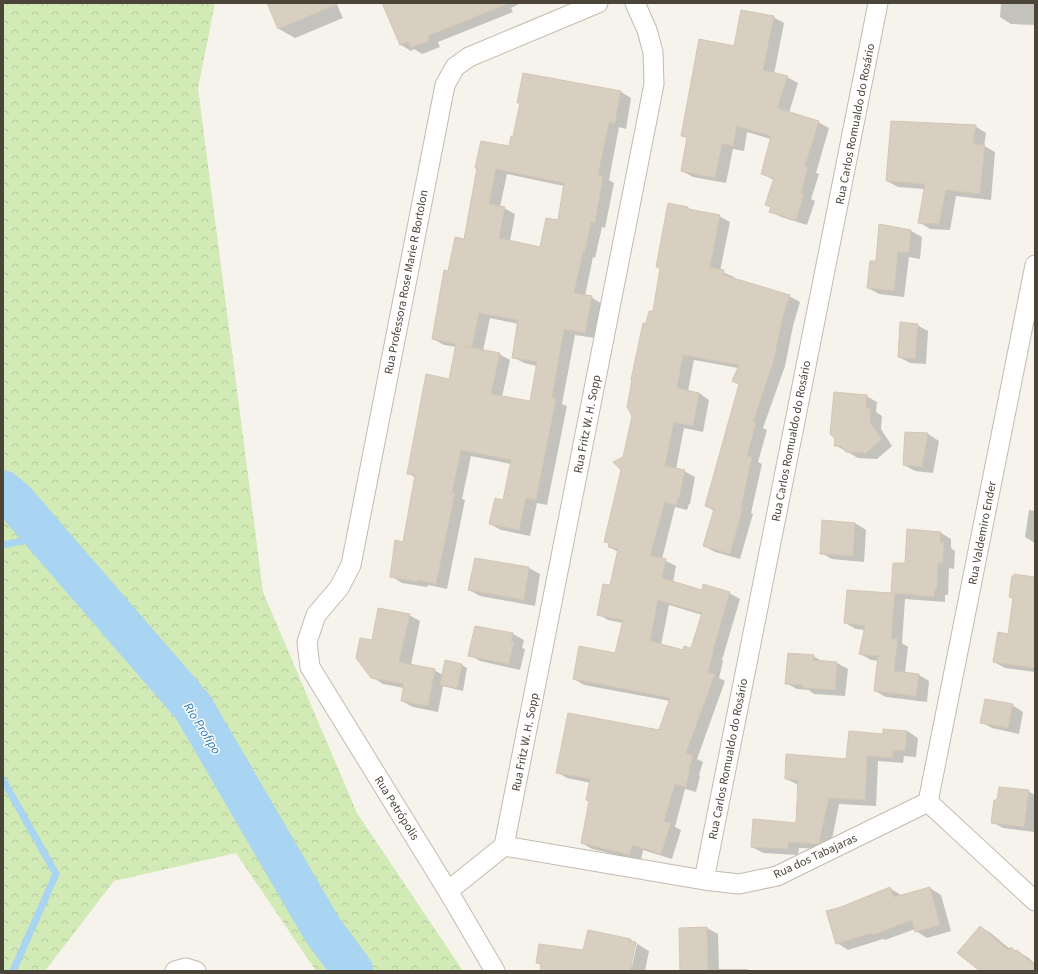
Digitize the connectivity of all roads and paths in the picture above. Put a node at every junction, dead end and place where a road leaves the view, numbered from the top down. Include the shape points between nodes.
1 (598, 3) edge
2 (635, 3) edge
3 (878, 3) edge
4 (1035, 265) edge
5 (307, 642) joint
6 (928, 802) junction
7 (504, 846) junction
8 (704, 880) junction
9 (448, 891) junction
10 (1035, 901) edge
11 (494, 971) edge

1 - 5 street, Rua Professora Rose Marie R Bortolon via 469,57 455,68 445,85 351,565 339,588 316,615
2 - 7 street, Rua Fritz W. H. Sopp via 653,52 654,84
3 - 8 street, Rua Carlos Romualdo do Rosário
4 - 6 street, Rua Valdemiro Ender
5 - 9 street, Rua Petrópolis via 310,668
6 - 8 street, Rua dos Tabajaras via 777,876 739,884
6 - 10 street
7 - 8 street, Rua dos Tabajaras
7 - 9 street
9 - 11 street, Rua Petrópolis

